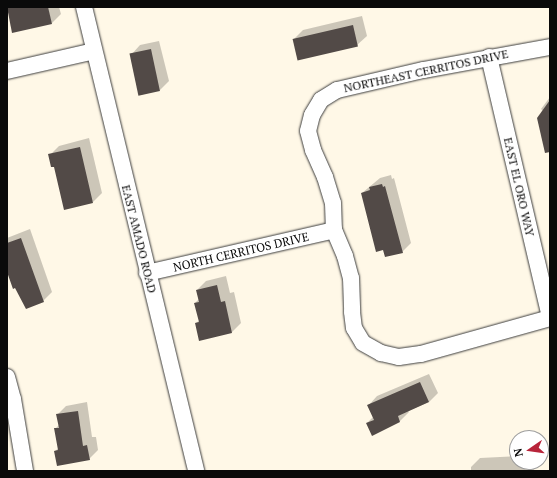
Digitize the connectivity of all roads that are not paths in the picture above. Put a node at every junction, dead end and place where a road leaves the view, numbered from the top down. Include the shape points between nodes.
1 (84, 7) edge
2 (550, 47) edge
3 (94, 51) junction
4 (489, 56) junction
5 (7, 71) edge
6 (334, 230) junction
7 (147, 273) junction
8 (550, 318) edge
9 (7, 377) edge
10 (25, 471) edge
11 (196, 471) edge

1 - 3 street, EAST AMADO ROAD
2 - 4 street, NORTHEAST CERRITOS DRIVE
3 - 5 street
3 - 7 street, EAST AMADO ROAD
4 - 6 street, NORTHEAST CERRITOS DRIVE via 337,90 322,100 312,115 308,131 333,203
4 - 8 street, EAST EL ORO WAY
6 - 7 street, NORTH CERRITOS DRIVE
6 - 8 street via 351,278 354,328 363,343 380,353 399,357 421,354
7 - 11 street, EAST AMADO ROAD
9 - 10 street

